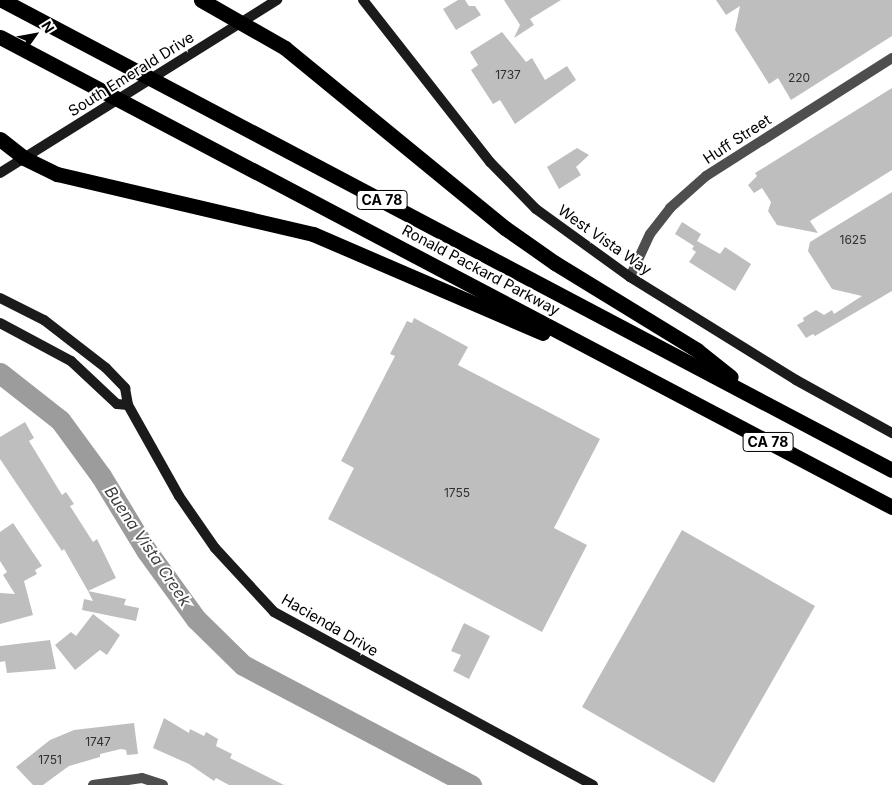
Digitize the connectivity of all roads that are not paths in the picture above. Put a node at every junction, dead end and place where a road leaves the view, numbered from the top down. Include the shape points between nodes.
1 (2, 0) edge
2 (201, 0) edge
3 (278, 0) edge
4 (363, 0) edge
5 (242, 22) junction
6 (0, 37) edge
7 (892, 58) edge
8 (0, 139) edge
9 (24, 158) junction
10 (0, 172) edge
11 (630, 277) junction
12 (0, 298) edge
13 (0, 323) edge
14 (644, 377) junction
15 (762, 401) junction
16 (128, 405) junction
17 (892, 434) edge
18 (892, 470) edge
19 (892, 507) edge
20 (93, 785) edge
21 (163, 785) edge
22 (594, 785) edge

1 - 15 highway, Ronald Packard Parkway / CA 78
2 - 5 highway
3 - 5 main road, South Emerald Drive
4 - 11 main road, West Vista Way via 497,168 536,209
5 - 9 main road, South Emerald Drive
5 - 15 highway via 285,48 505,228 555,263 697,350
6 - 14 highway, Ronald Packard Parkway / CA 78
7 - 11 street, Huff Street via 706,176 670,208 655,228
8 - 9 highway
9 - 10 main road, South Emerald Drive
9 - 14 highway via 57,174 313,234
11 - 17 main road, West Vista Way via 796,380
12 - 16 main road, Hacienda Drive via 44,320 106,368 125,388
13 - 16 main road via 71,361 118,404
14 - 19 highway, Ronald Packard Parkway / CA 78
15 - 18 highway, Ronald Packard Parkway / CA 78
16 - 22 main road, Hacienda Drive via 178,494 215,548 274,612
20 - 21 street via 142,778

